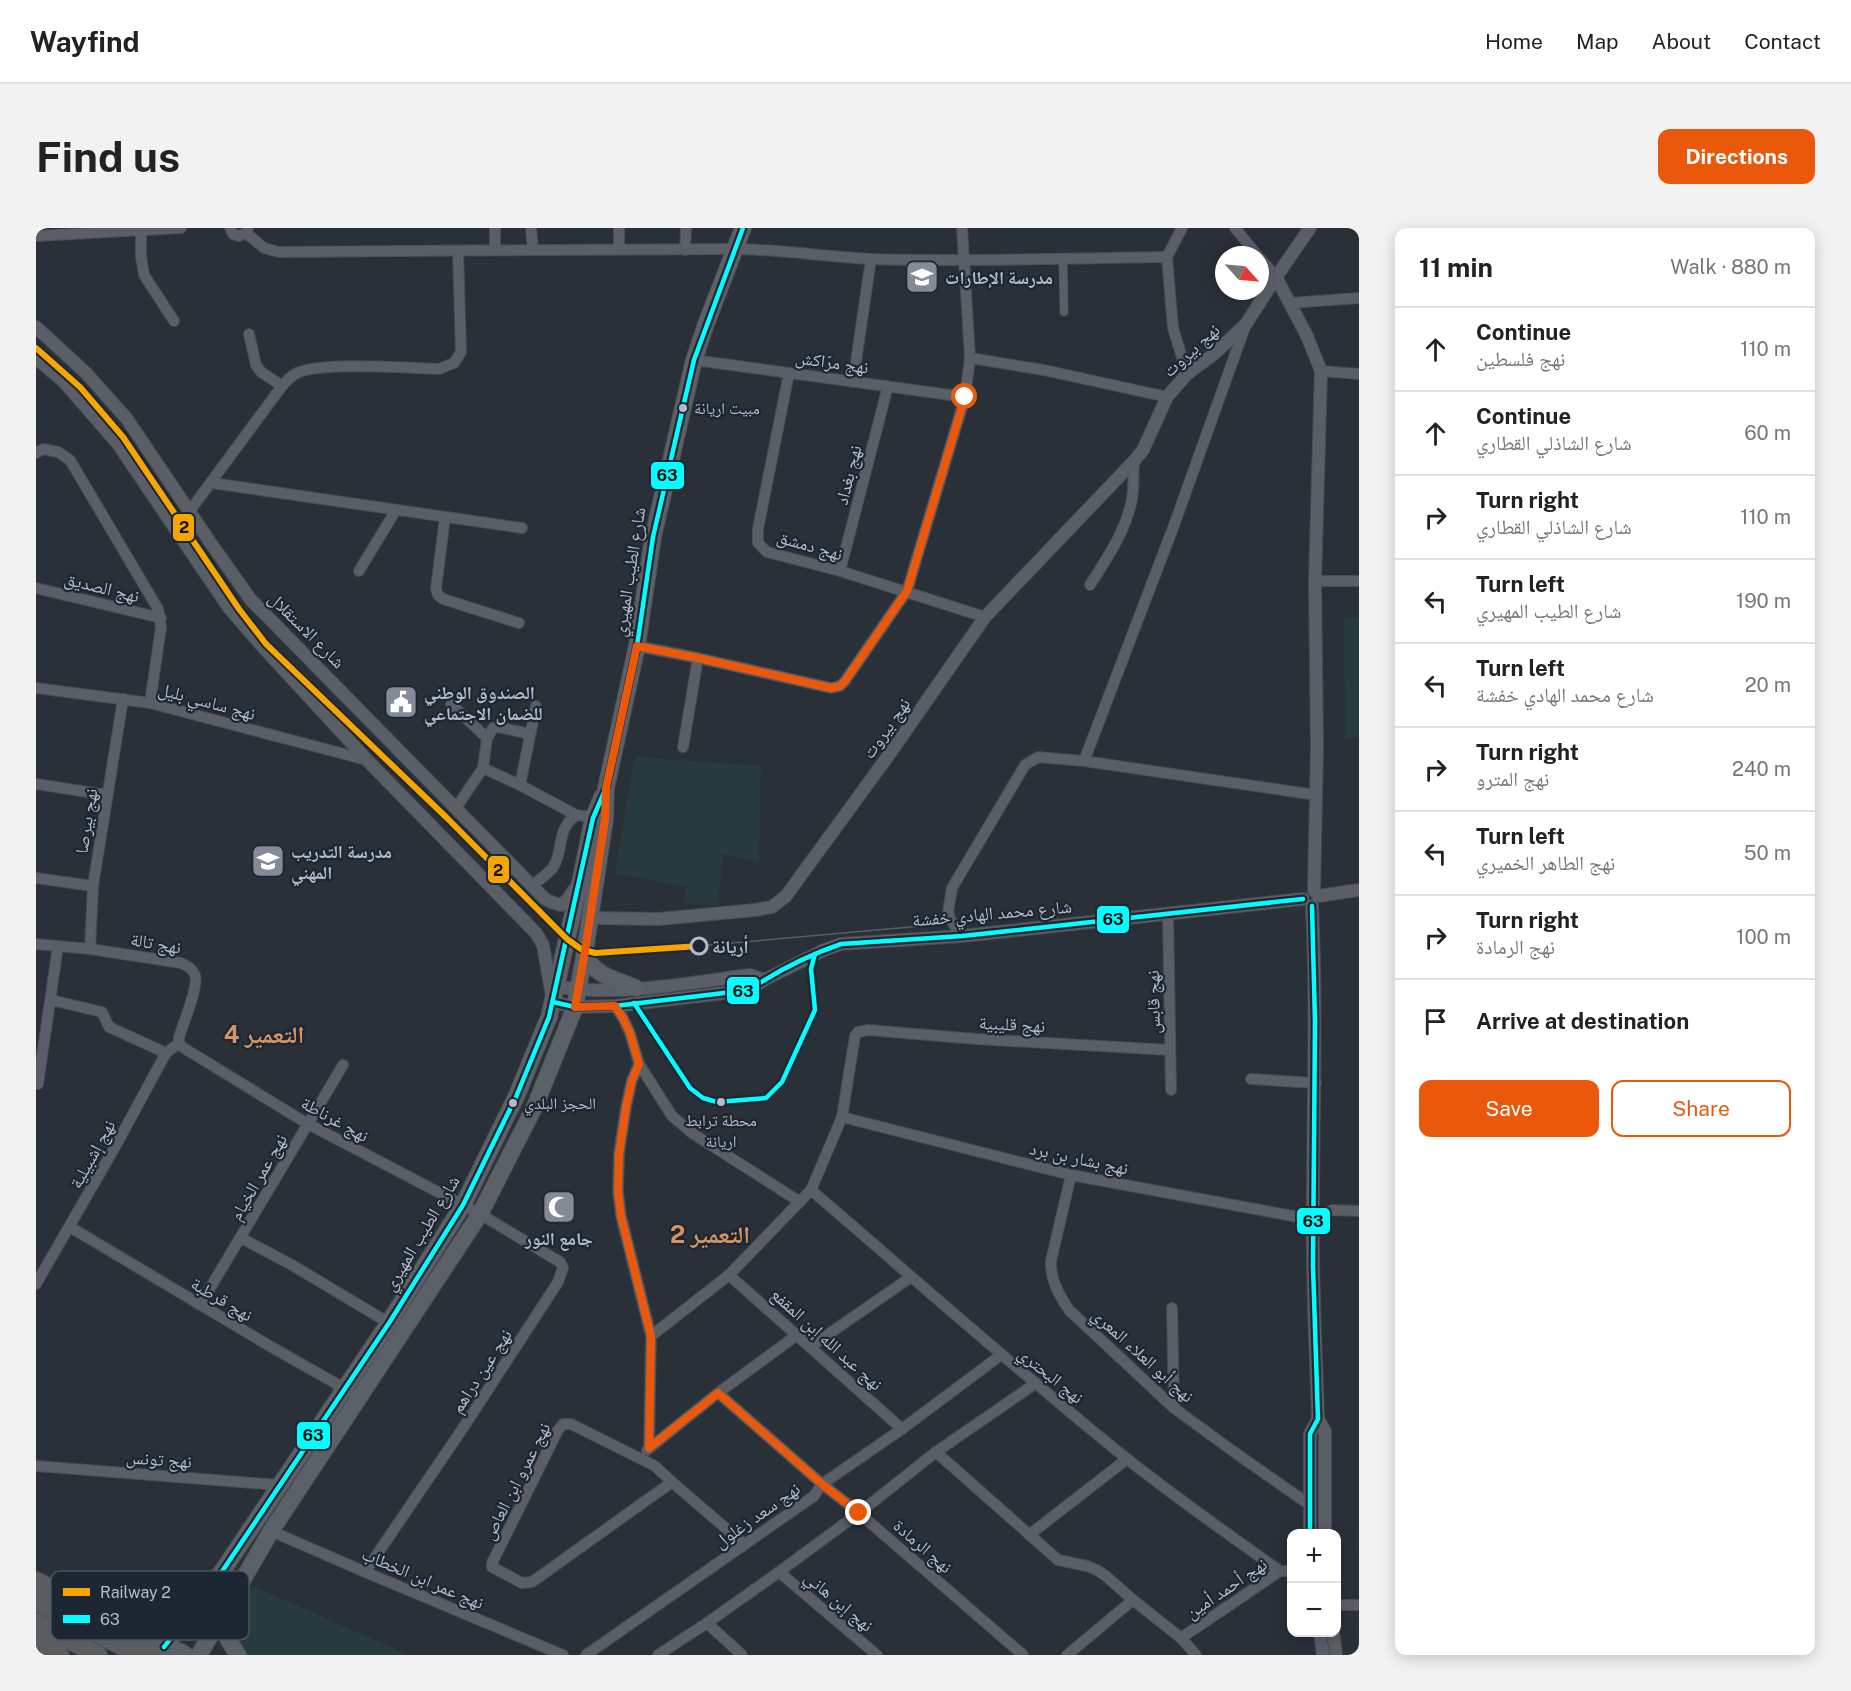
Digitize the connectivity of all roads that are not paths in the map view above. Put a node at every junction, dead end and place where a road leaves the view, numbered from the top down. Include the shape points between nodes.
1 (181, 228) edge
2 (230, 228) edge
3 (495, 228) edge
4 (531, 228) edge
5 (619, 228) edge
6 (686, 228) edge
7 (743, 228) edge
8 (962, 228) edge
9 (1182, 228) edge
10 (1234, 228) edge
11 (1310, 228) edge
12 (141, 229) edge
13 (247, 230) edge
14 (36, 236) edge
15 (1250, 246) edge
16 (619, 248) junction
17 (533, 249) junction
18 (734, 249) junction
19 (495, 250) junction
20 (685, 250) junction
21 (458, 251) junction
22 (1167, 257) junction
23 (871, 258) junction
24 (1063, 259) junction
25 (963, 260) junction
26 (1269, 269) edge
27 (1276, 277) junction
28 (1359, 298) edge
29 (1290, 303) junction
30 (1064, 312) dead end
31 (174, 321) dead end
32 (1246, 324) junction
33 (36, 327) edge
34 (249, 334) dead end
35 (36, 358) edge
36 (970, 358) junction
37 (694, 360) junction
38 (1321, 371) junction
39 (789, 373) junction
40 (1187, 374) junction
41 (1359, 374) edge
42 (853, 382) junction
43 (282, 386) junction
44 (888, 386) junction
45 (965, 397) junction
46 (1167, 397) junction
47 (36, 453) edge
48 (1134, 461) junction
49 (212, 483) junction
50 (396, 510) junction
51 (189, 512) junction
52 (445, 517) junction
53 (522, 528) dead end
54 (359, 571) dead end
55 (840, 572) junction
56 (1315, 581) junction
57 (1359, 581) edge
58 (1090, 585) dead end
59 (36, 588) edge
60 (907, 591) junction
61 (985, 617) junction
62 (161, 618) junction
63 (519, 623) dead end
64 (637, 646) junction
65 (698, 658) junction
66 (36, 688) edge
67 (123, 699) junction
68 (150, 703) junction
69 (451, 704) dead end
70 (536, 706) dead end
71 (530, 734) junction
72 (487, 738) junction
73 (683, 747) dead end
74 (367, 760) junction
75 (1084, 761) junction
76 (483, 768) junction
77 (36, 784) edge
78 (520, 785) junction
79 (107, 795) junction
80 (1316, 795) junction
81 (456, 808) junction
82 (576, 815) junction
83 (599, 818) junction
84 (36, 878) edge
85 (581, 878) junction
86 (532, 885) junction
87 (93, 886) junction
88 (1359, 890) edge
89 (1312, 898) junction
90 (1168, 914) junction
91 (590, 918) junction
92 (962, 936) junction
93 (36, 944) edge
94 (58, 946) junction
95 (90, 949) junction
96 (585, 953) junction
97 (764, 980) junction
98 (636, 988) junction
99 (578, 990) junction
100 (555, 994) junction
101 (51, 1000) junction
102 (615, 1006) junction
103 (575, 1007) junction
104 (179, 1043) junction
105 (1170, 1050) junction
106 (166, 1053) junction
107 (639, 1064) junction
108 (343, 1065) dead end
109 (1251, 1079) dead end
110 (1316, 1083) junction
111 (38, 1084) dead end
112 (1171, 1090) dead end
113 (842, 1117) junction
114 (308, 1124) junction
115 (1071, 1175) junction
116 (812, 1191) junction
117 (800, 1202) junction
118 (463, 1205) junction
119 (1359, 1211) edge
120 (480, 1214) junction
121 (1313, 1216) junction
122 (70, 1227) junction
123 (241, 1238) junction
124 (729, 1275) junction
125 (911, 1276) junction
126 (36, 1283) edge
127 (200, 1305) junction
128 (1172, 1308) dead end
129 (389, 1323) junction
130 (797, 1335) junction
131 (651, 1336) junction
132 (810, 1347) junction
133 (1001, 1355) junction
134 (1036, 1383) junction
135 (352, 1392) junction
136 (718, 1393) junction
137 (1174, 1408) junction
138 (1318, 1419) junction
139 (902, 1429) junction
140 (649, 1448) junction
141 (936, 1452) junction
142 (642, 1458) junction
143 (1127, 1459) junction
144 (36, 1466) edge
145 (672, 1482) junction
146 (822, 1484) junction
147 (279, 1485) junction
148 (1310, 1505) junction
149 (859, 1513) junction
150 (1310, 1529) edge
151 (1325, 1529) edge
152 (271, 1531) junction
153 (1029, 1535) junction
154 (744, 1544) junction
155 (222, 1571) edge
156 (248, 1571) edge
157 (1286, 1571) edge
158 (365, 1572) junction
159 (779, 1572) junction
160 (36, 1581) edge
161 (51, 1589) edge
162 (1133, 1600) junction
163 (36, 1601) edge
164 (1341, 1605) edge
165 (1359, 1605) edge
166 (51, 1608) edge
167 (36, 1622) edge
168 (707, 1623) junction
169 (51, 1630) edge
170 (1321, 1637) edge
171 (1334, 1637) edge
172 (1181, 1638) junction
173 (70, 1640) edge
174 (124, 1640) edge
175 (136, 1640) edge
176 (162, 1640) edge
177 (208, 1640) edge
178 (229, 1640) edge
179 (36, 1642) edge
180 (151, 1652) edge
181 (60, 1655) edge
182 (98, 1655) edge
183 (186, 1655) edge
184 (199, 1655) edge
185 (238, 1655) edge
186 (563, 1655) edge
187 (586, 1655) edge
188 (657, 1655) edge
189 (742, 1655) edge
190 (877, 1655) edge
191 (1023, 1655) edge
192 (1067, 1655) edge
193 (1196, 1655) edge
194 (1323, 1655) edge
195 (1336, 1655) edge

1 - 12 street
2 - 13 street via 237,236 243,236
3 - 19 street
4 - 17 street
5 - 16 street
6 - 20 street
7 - 18 main road, شارع الطيب المهيري
8 - 25 street
9 - 22 street
10 - 15 street
11 - 27 street, نهج بيروت
12 - 14 street
12 - 31 street via 144,274
13 - 21 street via 264,248 279,252
16 - 17 street
16 - 20 street
17 - 19 street
18 - 20 street
18 - 23 street
18 - 37 main road, شارع الطيب المهيري
19 - 21 street
21 - 43 street via 461,352 454,363 439,369 305,370
22 - 24 street
22 - 40 street via 1173,328
23 - 25 street
23 - 42 street
24 - 25 street
24 - 30 street
25 - 36 street
26 - 27 street
27 - 29 street
27 - 32 street, نهج بيروت
28 - 29 street
29 - 38 street
32 - 40 street, نهج بيروت
32 - 75 street
33 - 51 street, شارع الاستقلال via 127,419
34 - 43 street via 256,365
35 - 74 street via 64,382 118,444 230,608
36 - 45 street
36 - 46 street
37 - 39 street, نهج مرّاكش
37 - 64 main road, شارع الطيب المهيري via 653,537
38 - 41 street
38 - 56 street
39 - 42 street, نهج مرّاكش
39 - 55 street, نهج دمشق via 758,543 767,552
40 - 46 street, نهج بيروت
42 - 44 street, نهج مرّاكش
43 - 49 street
44 - 45 street, نهج مرّاكش
44 - 55 street, نهج بغداد
45 - 60 street
46 - 48 street, نهج بيروت
47 - 62 street via 43,449 58,452 70,460
48 - 58 street via 1130,509 1118,540
48 - 61 street, نهج بيروت
49 - 50 street
49 - 51 street
50 - 52 street
50 - 54 street
51 - 81 street, شارع الاستقلال via 251,600
52 - 53 street
52 - 63 street via 438,595
55 - 60 street, نهج دمشق
56 - 57 street
56 - 80 street
59 - 62 street, نهج الصديق
60 - 61 street, نهج دمشق
60 - 65 street via 840,686 831,688
61 - 91 street, نهج بيروت via 891,752 778,903 754,910 659,919
62 - 68 street
64 - 65 street
64 - 83 main road, شارع الطيب المهيري
65 - 73 street
66 - 67 street, نهج ساسي بليل
67 - 68 street, نهج ساسي بليل
67 - 79 street, نهج بيرصا
68 - 74 street, نهج ساسي بليل
69 - 72 street
70 - 71 street
71 - 72 street via 498,727
71 - 78 street
72 - 76 street
74 - 100 street via 536,933 543,945
75 - 80 street
75 - 92 street via 1038,757 1025,765 952,888 948,912
76 - 78 street
76 - 81 street
77 - 79 street
78 - 82 street
79 - 87 street, نهج بيرصا
80 - 89 street
81 - 86 street, شارع الاستقلال
82 - 83 street
82 - 86 street via 567,821 553,868
83 - 85 main road, شارع الطيب المهيري
83 - 91 main road, شارع الطيب المهيري
84 - 87 street
85 - 86 street, شارع الاستقلال via 568,899 557,905
85 - 100 main road, شارع الطيب المهيري
87 - 95 street, نهج بيرصا
88 - 89 street, شارع محمد الهادي خفشة
89 - 90 street, شارع محمد الهادي خفشة
89 - 110 street
90 - 92 street, شارع محمد الهادي خفشة
90 - 105 street, نهج قابس
91 - 96 main road, شارع الطيب المهيري
92 - 97 street, شارع محمد الهادي خفشة via 841,944
93 - 94 street, نهج تالة
94 - 95 street, نهج تالة
94 - 101 street
95 - 104 street, نهج تالة via 190,967 196,977 195,987
96 - 98 main road via 590,965 601,974
96 - 99 main road, شارع الطيب المهيري
97 - 98 street via 750,975
97 - 102 street, شارع محمد الهادي خفشة via 749,990
98 - 99 street
99 - 100 street
99 - 103 main road, شارع الطيب المهيري
100 - 103 street, شارع محمد الهادي خفشة
100 - 118 main road, شارع الطيب المهيري via 516,1096
101 - 106 street via 102,1012 109,1027
101 - 111 street
102 - 103 street, شارع محمد الهادي خفشة
102 - 107 street via 630,1033
103 - 120 main road, شارع الطيب المهيري via 535,1106
104 - 106 street, نهج إشبيلية
104 - 114 street, نهج غرناطة
105 - 112 street, نهج قابس
105 - 113 street, نهج قليبية via 868,1029 855,1036
106 - 122 street, نهج إشبيلية
107 - 117 street via 672,1116
107 - 131 street via 626,1107 618,1191
108 - 114 street, نهج عمر الخيام
109 - 110 street
110 - 121 street
113 - 115 street, نهج بشار بن برد
113 - 116 street
114 - 118 street, نهج غرناطة
114 - 123 street, نهج عمر الخيام
115 - 121 street, نهج بشار بن برد
115 - 137 street, نهج أبو العلاء المعري via 1050,1271 1059,1296 1069,1310
116 - 117 street
116 - 125 street, نهج البحتري
117 - 124 street
118 - 120 street, نهج غرناطة
118 - 129 main road, شارع الطيب المهيري
119 - 121 street, نهج بشار بن برد via 1334,1210
120 - 135 main road, شارع الطيب المهيري
120 - 158 street, نهج عين دراهم via 564,1268 465,1425
121 - 138 street
122 - 126 street, نهج إشبيلية
122 - 127 street, نهج قرطبة
123 - 127 street, نهج عمر الخيام
123 - 129 street
124 - 130 street, نهج عبد الله إبن المقفع
124 - 131 street
125 - 132 street
125 - 133 street, نهج البحتري
127 - 135 street, نهج قرطبة
128 - 137 street
129 - 135 main road, شارع الطيب المهيري
130 - 132 street, نهج عبد الله إبن المقفع
130 - 136 street
131 - 140 street
132 - 139 street, نهج عبد الله إبن المقفع
133 - 134 street, نهج البحتري
133 - 139 street, نهج سعد زغلول
134 - 141 street
134 - 143 street, نهج البحتري
135 - 147 main road, شارع الطيب المهيري
135 - 152 main road, شارع الطيب المهيري
136 - 140 street
136 - 146 street, نهج الرمادة
137 - 148 street, نهج أبو العلاء المعري
138 - 148 street via 1310,1434
138 - 151 street via 1325,1431
139 - 146 street, نهج سعد زغلول
140 - 142 street
141 - 149 street
141 - 153 street
142 - 145 street
142 - 145 street, نهج عمرو ابن العاص via 571,1424 563,1424 492,1567 522,1583 532,1582
143 - 153 street
143 - 157 street, نهج البحتري via 1208,1520
144 - 147 street, نهج تونس
145 - 154 street
146 - 149 street, نهج الرمادة
146 - 154 street, نهج سعد زغلول via 814,1496
147 - 155 main road, شارع الطيب المهيري
148 - 150 street
149 - 159 street
149 - 191 street, نهج الرمادة
152 - 156 main road, شارع الطيب المهيري
152 - 158 street, نهج عمر ابن الخطاب
153 - 162 street via 1058,1560 1097,1570
154 - 187 street, نهج سعد زغلول
157 - 172 street, نهج أحمد أمين
158 - 186 street, نهج عمر ابن الخطاب
159 - 168 street
159 - 190 street, نهج إبن هاني
160 - 161 highway
162 - 172 street
162 - 192 street
163 - 166 highway
164 - 165 street
167 - 169 highway
168 - 188 street
168 - 189 street
170 - 194 street
171 - 195 street
172 - 193 street
173 - 182 highway
174 - 180 highway
175 - 180 highway
176 - 180 main road, شارع الطيب المهيري
177 - 184 main road, شارع الطيب المهيري
178 - 185 main road
179 - 181 highway
180 - 183 main road via 174,1648

